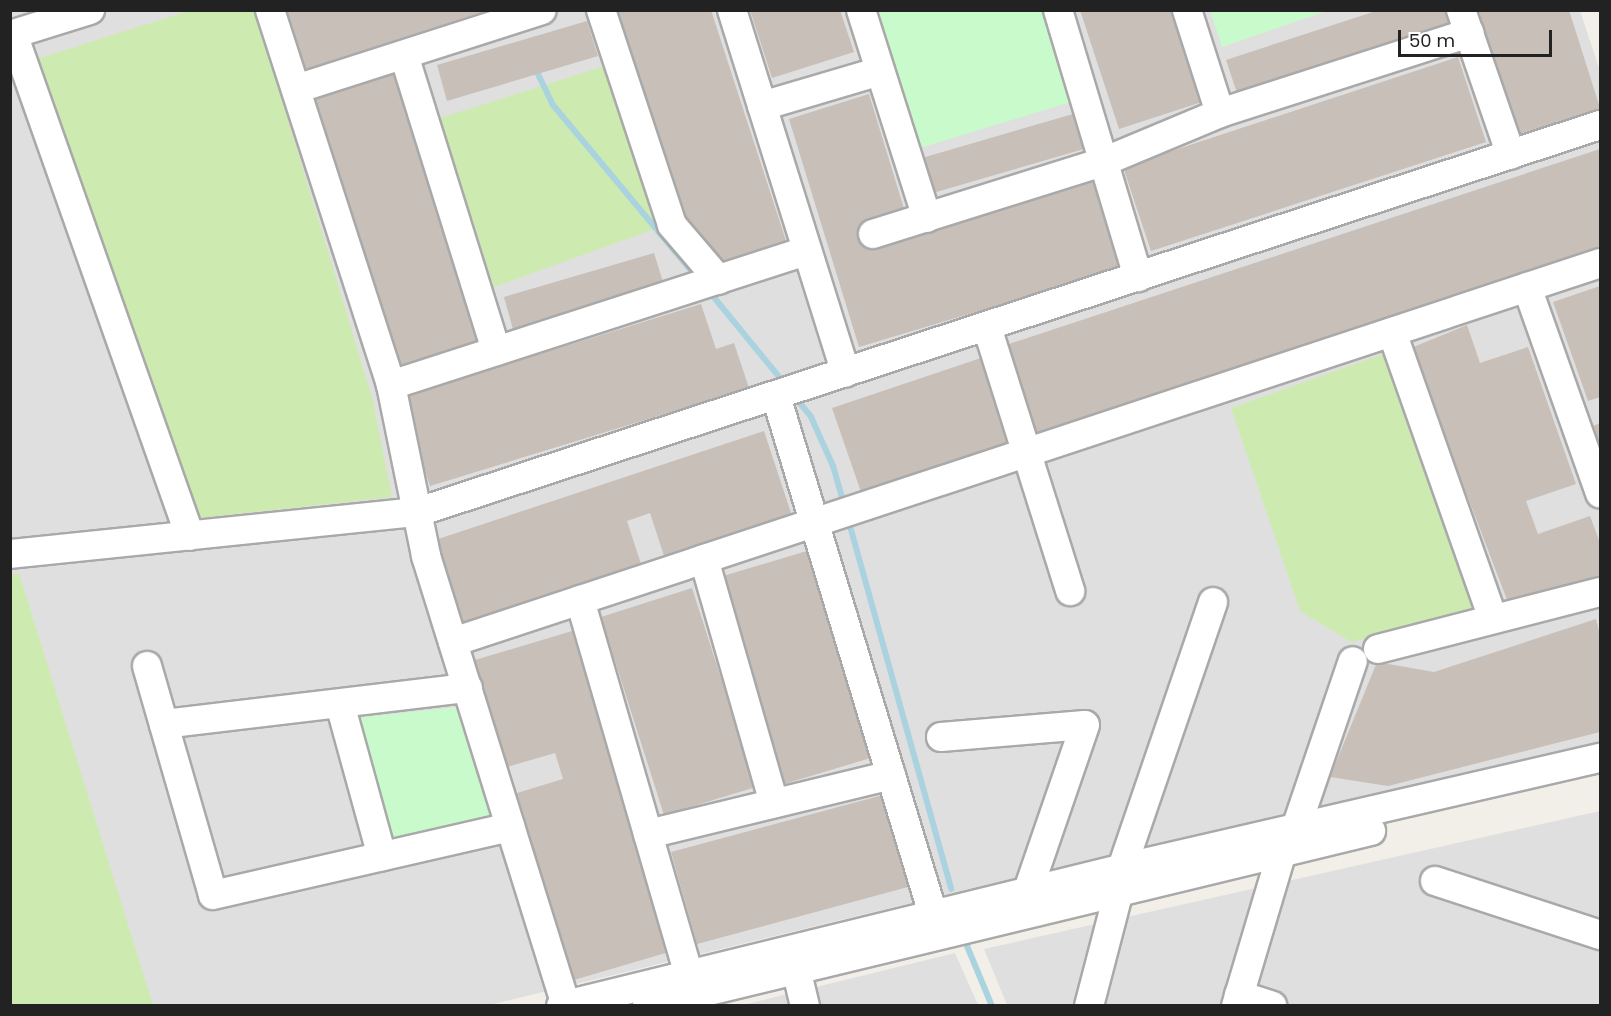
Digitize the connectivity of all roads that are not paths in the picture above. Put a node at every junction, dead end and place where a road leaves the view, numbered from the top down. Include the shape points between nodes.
1 (90, 10) edge
2 (270, 10) edge
3 (601, 10) edge
4 (732, 10) edge
5 (861, 10) edge
6 (1058, 10) edge
7 (1187, 10) edge
8 (535, 13) edge
9 (1465, 22) edge
10 (12, 35) edge
11 (404, 55) junction
12 (880, 71) junction
13 (296, 89) junction
14 (762, 106) junction
15 (1220, 113) junction
16 (1600, 125) edge
17 (1511, 155) junction
18 (1103, 162) junction
19 (927, 218) junction
20 (873, 234) dead end
21 (807, 251) junction
22 (1600, 263) edge
23 (1138, 277) junction
24 (706, 284) junction
25 (1527, 287) junction
26 (987, 327) junction
27 (1392, 332) junction
28 (496, 351) junction
29 (846, 373) junction
30 (391, 385) junction
31 (788, 392) junction
32 (1026, 452) junction
33 (1600, 493) edge
34 (418, 513) junction
35 (835, 515) junction
36 (190, 536) junction
37 (10, 554) edge
38 (704, 559) junction
39 (1070, 591) dead end
40 (1600, 592) edge
41 (580, 600) junction
42 (1213, 602) dead end
43 (1493, 620) junction
44 (453, 642) junction
45 (1378, 649) dead end
46 (1353, 661) dead end
47 (147, 666) dead end
48 (468, 688) junction
49 (339, 704) junction
50 (164, 724) junction
51 (941, 737) dead end
52 (1600, 758) edge
53 (891, 775) junction
54 (1600, 776) edge
55 (774, 803) junction
56 (510, 827) junction
57 (1296, 828) junction
58 (648, 834) junction
59 (1282, 852) junction
60 (382, 856) junction
61 (1120, 880) junction
62 (1435, 881) dead end
63 (1028, 891) junction
64 (933, 914) junction
65 (1600, 934) edge
66 (794, 959) junction
67 (689, 974) junction
68 (1237, 1000) edge
69 (564, 1005) edge
70 (647, 1005) edge
71 (805, 1005) edge
72 (1089, 1005) edge
73 (1272, 1005) edge

1 - 10 street
2 - 13 street
3 - 24 street via 672,225
4 - 14 street
5 - 12 street
6 - 18 street
7 - 15 street
8 - 11 street
9 - 15 street
9 - 17 street
10 - 36 street
11 - 13 street
11 - 28 street
12 - 14 street
12 - 19 street
13 - 30 street
14 - 21 street
15 - 18 street
16 - 17 street
17 - 23 street
18 - 19 street
18 - 23 street
19 - 20 street
21 - 24 street
21 - 29 street
22 - 25 street
23 - 26 street
24 - 28 street
25 - 27 street
25 - 33 street
26 - 29 street
26 - 32 street
27 - 32 street
27 - 43 street
28 - 30 street
29 - 31 street
30 - 34 street
31 - 34 street
31 - 35 street
32 - 35 street
32 - 39 street
34 - 36 street
34 - 44 street
35 - 38 street
35 - 53 street
36 - 37 street
38 - 41 street
38 - 55 street
40 - 43 street
41 - 44 street
41 - 58 street
42 - 61 street
43 - 45 street
44 - 48 street
46 - 57 street
47 - 50 street
48 - 49 street
48 - 56 street
49 - 50 street
49 - 60 street
50 - 60 street via 213,896
51 - 63 street via 1085,725
52 - 57 street
53 - 55 street
53 - 64 street
54 - 59 street
55 - 58 street
56 - 60 street
56 - 69 street
57 - 59 street
57 - 61 street
58 - 67 street
59 - 61 street
59 - 68 street
61 - 63 street
61 - 66 street
61 - 72 street
62 - 65 street
63 - 64 street
64 - 66 street
66 - 67 street
66 - 70 street
66 - 71 street
67 - 69 street
68 - 73 street

